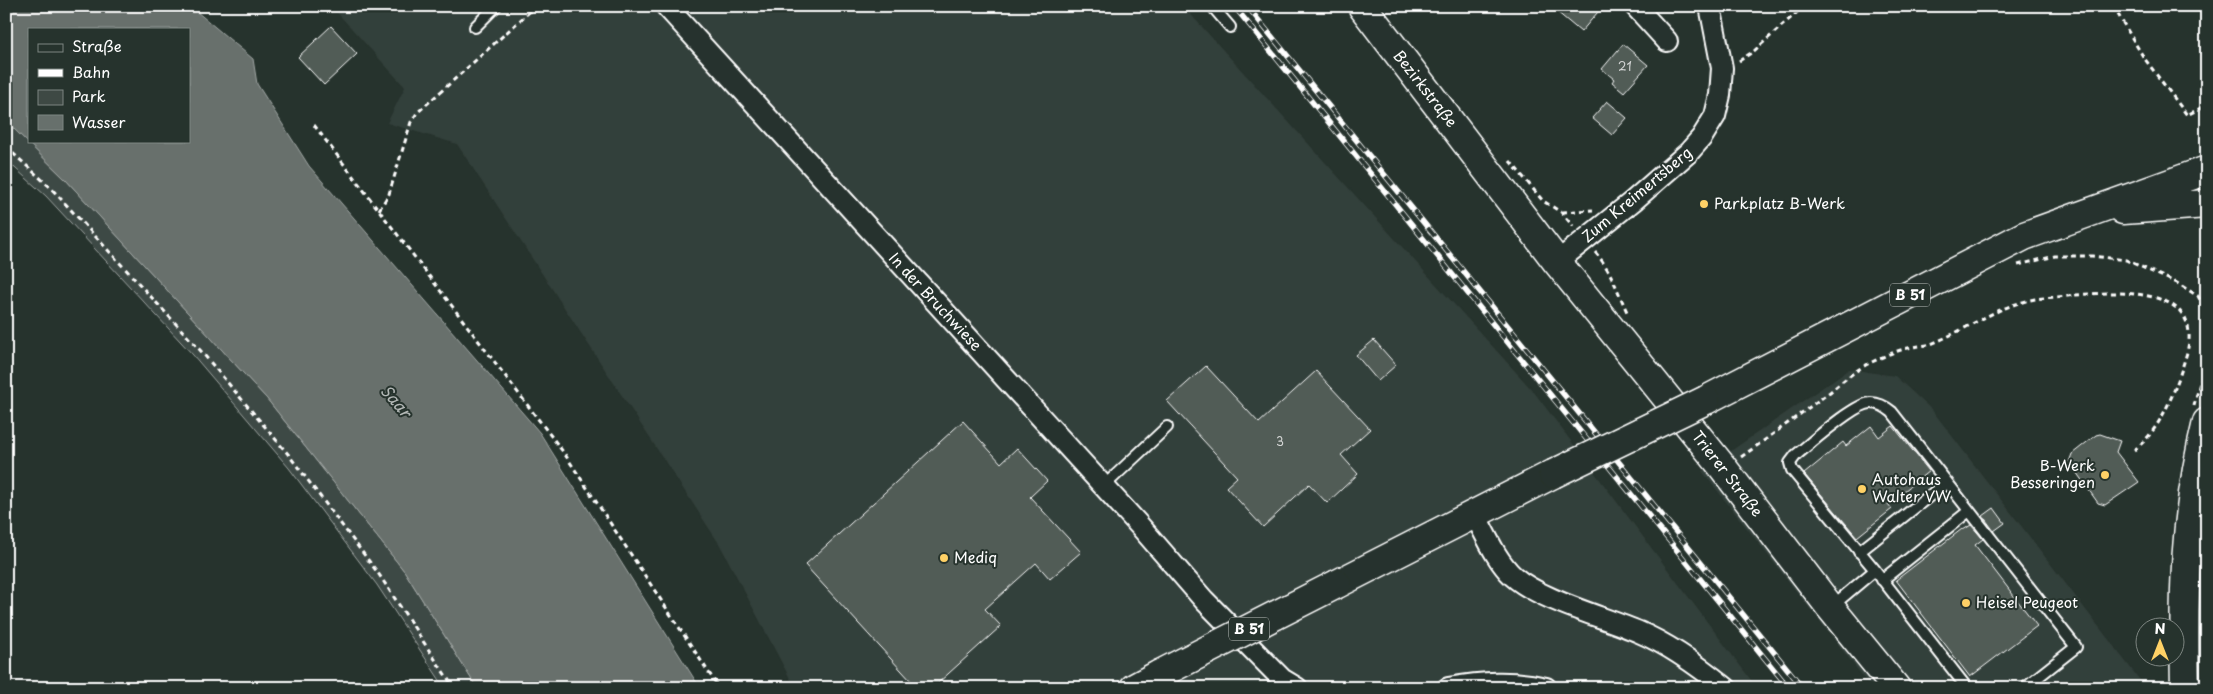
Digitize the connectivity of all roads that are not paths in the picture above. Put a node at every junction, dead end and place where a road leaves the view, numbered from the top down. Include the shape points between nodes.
1 (496, 6) edge
2 (666, 6) edge
3 (1212, 6) edge
4 (1362, 6) edge
5 (1635, 6) edge
6 (1710, 6) edge
7 (474, 27) dead end
8 (1230, 27) dead end
9 (1667, 41) dead end
10 (2207, 170) edge
11 (2207, 204) edge
12 (2165, 207) junction
13 (2207, 214) edge
14 (2048, 226) junction
15 (1557, 262) junction
16 (2207, 422) edge
17 (1168, 427) dead end
18 (1947, 482) junction
19 (1104, 486) junction
20 (1969, 511) junction
21 (1475, 515) junction
22 (1859, 552) junction
23 (1875, 570) junction
24 (1882, 580) junction
25 (1830, 607) junction
26 (1134, 688) edge
27 (1297, 688) edge
28 (1448, 688) edge
29 (1546, 688) edge
30 (1726, 688) edge
31 (1896, 688) edge
32 (1967, 688) edge
33 (2024, 688) edge
34 (2185, 688) edge

1 - 7 lane
2 - 19 street, In der Bruchwiese
3 - 8 lane
4 - 15 main road, Bezirkstraße
5 - 9 street
6 - 15 street, Zum Kreimertsberg via 1722,68 1715,116 1702,137 1662,177
10 - 14 main road, B 51
11 - 12 main road, B 51
12 - 13 main road, B 51
12 - 14 main road, B 51 via 2104,213
14 - 21 main road, B 51, bridge
15 - 25 main road, Trierer Straße via 1725,470
16 - 34 main road via 2190,504 2185,558
17 - 19 lane
18 - 20 lane
18 - 22 lane
18 - 22 lane via 1892,412 1884,405 1870,402 1858,406 1796,455 1790,463 1792,470
19 - 27 street, In der Bruchwiese via 1204,600 1282,679
20 - 24 lane
20 - 33 lane via 2076,648
21 - 26 main road, B 51, bridge
21 - 30 street via 1502,563 1514,577 1536,592 1641,633 1680,655
22 - 23 lane
23 - 24 lane
23 - 25 lane
24 - 32 lane
25 - 31 main road, Trierer Straße
28 - 29 street via 1482,682 1526,683

